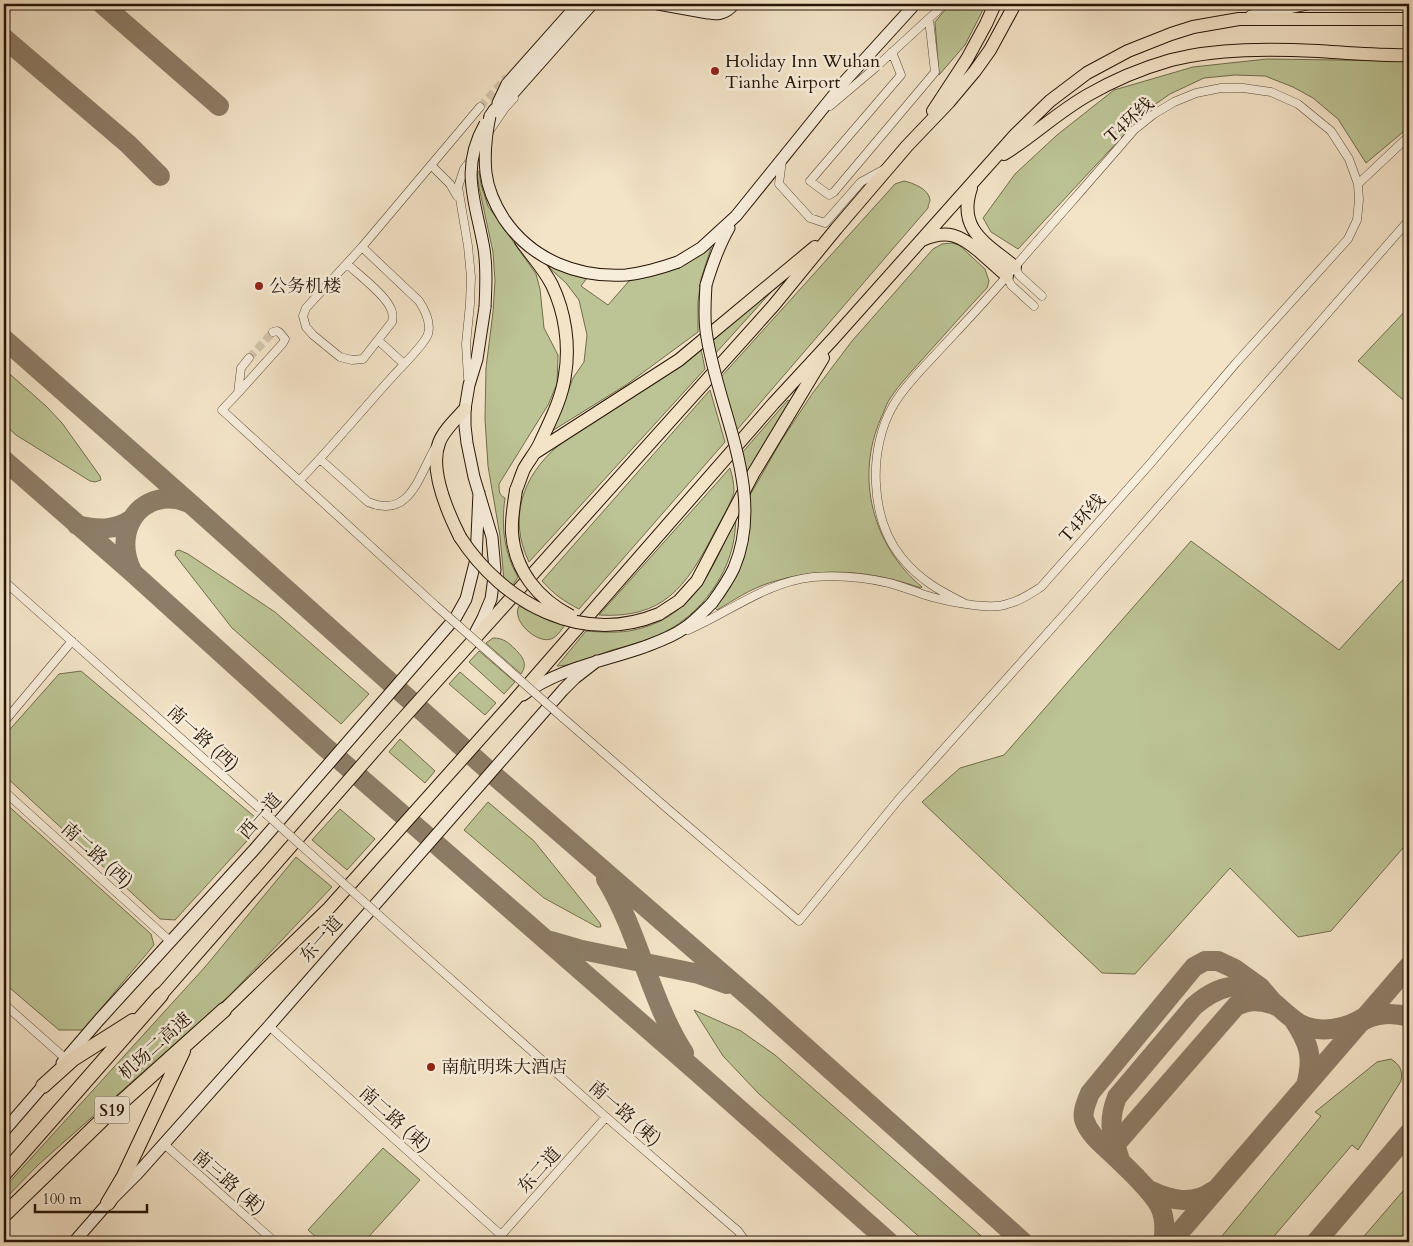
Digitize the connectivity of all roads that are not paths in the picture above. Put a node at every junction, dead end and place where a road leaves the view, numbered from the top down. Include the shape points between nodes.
1 (578, 4) edge
2 (593, 4) edge
3 (658, 4) edge
4 (697, 4) edge
5 (734, 4) edge
6 (915, 4) edge
7 (943, 4) edge
8 (995, 4) edge
9 (1015, 4) edge
10 (1307, 4) edge
11 (708, 13) junction
12 (929, 19) junction
13 (1239, 19) junction
14 (1409, 19) edge
15 (892, 52) junction
16 (1409, 55) edge
17 (480, 107) tunnel mouth
18 (492, 113) junction
19 (813, 120) junction
20 (921, 130) junction
21 (1409, 136) edge
22 (783, 158) junction
23 (431, 165) junction
24 (988, 165) junction
25 (889, 167) junction
26 (974, 181) junction
27 (1358, 184) junction
28 (460, 204) junction
29 (736, 216) junction
30 (1409, 220) edge
31 (836, 229) junction
32 (516, 235) junction
33 (922, 240) junction
34 (362, 247) junction
35 (347, 264) junction
36 (1011, 272) junction
37 (1042, 296) dead end
38 (1034, 306) dead end
39 (273, 332) dead end
40 (834, 338) junction
41 (378, 341) junction
42 (249, 358) tunnel mouth
43 (404, 364) junction
44 (469, 385) junction
45 (238, 393) junction
46 (465, 409) junction
47 (439, 442) junction
48 (536, 452) junction
49 (320, 459) junction
50 (299, 481) junction
51 (479, 493) junction
52 (4, 582) edge
53 (966, 604) junction
54 (589, 624) junction
55 (72, 641) junction
56 (660, 641) junction
57 (467, 647) junction
58 (597, 661) junction
59 (514, 702) junction
60 (4, 722) edge
61 (4, 791) edge
62 (381, 917) joint
63 (170, 941) junction
64 (161, 995) joint
65 (4, 1004) edge
66 (224, 1010) joint
67 (146, 1013) junction
68 (269, 1026) junction
69 (186, 1044) junction
70 (66, 1058) junction
71 (43, 1086) junction
72 (606, 1117) junction
73 (4, 1131) edge
74 (164, 1144) junction
75 (4, 1174) edge
76 (108, 1203) junction
77 (4, 1215) edge
78 (500, 1235) junction
79 (74, 1242) edge
80 (275, 1242) edge
81 (494, 1242) edge
82 (746, 1242) edge

1 - 18 main road via 507,84
2 - 18 main road
2 - 28 street via 505,108 464,170 458,187
3 - 11 main road
4 - 11 main road
5 - 11 main road via 721,13
6 - 19 main road
7 - 12 street
8 - 20 main road via 967,59
9 - 20 main road via 975,71
10 - 13 main road
12 - 15 street
12 - 15 street via 935,72 829,195 810,181 901,75
13 - 14 main road
13 - 24 main road via 1171,34 1107,62 1050,101
15 - 19 street
16 - 24 main road via 1257,50 1172,60 1126,76 1087,95
17 - 23 street
18 - 32 main road, bridge via 486,143 486,175 494,201
18 - 44 main road, bridge via 474,148 471,165 485,259 486,288 477,359
19 - 22 main road
20 - 25 main road
21 - 27 street
22 - 25 street via 779,184 810,218 825,224 861,182
22 - 29 main road
23 - 28 street via 450,184
23 - 34 street
24 - 26 main road
25 - 31 main road
26 - 33 main road
26 - 36 main road via 967,201 970,226
27 - 36 street, T4环线 via 1349,159 1331,131 1298,104 1271,92 1243,88 1196,93 1174,102 1134,130
27 - 53 street, T4环线 via 1357,220 1348,239 1041,587 1005,605
28 - 44 street via 471,277 466,344
29 - 32 main road, bridge via 701,248 678,262 628,274 592,274 574,270 552,262
29 - 56 main road, bridge via 716,252 706,285 705,317 718,387 742,480 744,523 741,545 734,566 712,603 682,630
30 - 50 street, bridge via 899,799 799,921 434,605
31 - 48 main road via 679,360
31 - 57 main road via 774,305
32 - 48 main road, bridge via 544,273 558,299 567,352 557,406
33 - 36 main road via 934,235 959,236
33 - 40 main road
34 - 35 street
34 - 43 street via 424,309 428,334
35 - 41 street via 391,308 392,322
35 - 41 street via 306,308 302,316 306,327 344,358 352,360 363,359
36 - 37 street via 1019,275
36 - 38 street via 1011,285
36 - 53 street, T4环线 via 914,377 894,404 882,432 876,458 880,511 901,557 930,585
39 - 45 street via 284,336 284,341
40 - 54 main road, bridge via 753,474 697,581 679,601 644,620 628,624
40 - 59 main road
41 - 43 street
42 - 45 street via 241,368
43 - 49 street
44 - 46 main road
45 - 50 street via 222,410
46 - 47 main road
46 - 51 main road via 470,460
47 - 49 street via 413,490 393,506 376,506 368,502
47 - 54 main road, bridge via 437,462 443,498 460,537 479,563 502,586 528,604 550,614
48 - 54 main road, bridge via 524,469 516,490 512,514 515,552 529,582 548,601
49 - 50 street
51 - 57 main road via 492,537 495,570 492,599
51 - 63 main road, 西一道 via 476,559 466,599 456,617 253,851
52 - 55 street, 南一路 (西)
53 - 56 street via 866,578 812,577 760,592 703,624
55 - 60 street
55 - 62 street, 南一路 (西), bridge
56 - 58 main road
57 - 64 main road
58 - 59 main road via 543,682
58 - 68 main road, 东一道 via 563,690
59 - 66 main road via 330,908
61 - 63 street, 南二路 (西)
62 - 72 street, 南一路 (東)
63 - 70 main road, 西一道
64 - 67 highway, 机场二高速 / S19
65 - 70 street
66 - 69 highway, 机场二高速 / S19
67 - 71 highway via 73,1059
67 - 75 highway, 机场二高速 / S19
68 - 74 main road, 东一道
68 - 78 street, 南二路 (東)
69 - 76 highway
69 - 77 highway, 机场二高速 / S19
70 - 71 main road, 西一道
71 - 73 main road, 西一道
72 - 78 street, 东二道
72 - 82 street, 南一路 (東) via 738,1231
74 - 76 main road, 东一道
74 - 80 street, 南三路 (東)
76 - 79 main road, 东一道
78 - 81 street, 东二道

